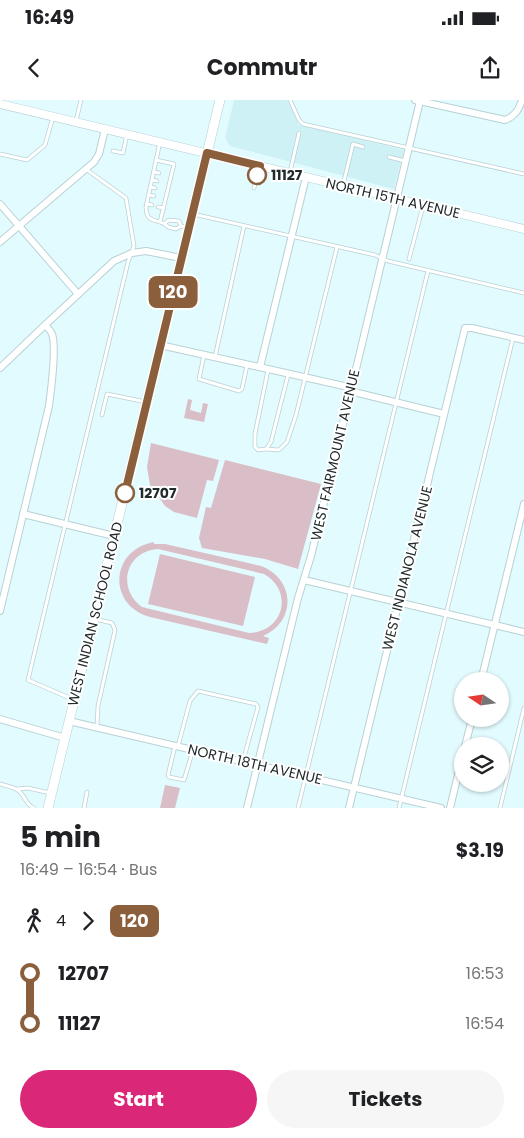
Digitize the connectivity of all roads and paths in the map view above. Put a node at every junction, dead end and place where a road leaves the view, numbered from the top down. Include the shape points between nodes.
1 (81, 100) edge
2 (220, 100) edge
3 (290, 100) edge
4 (522, 100) edge
5 (418, 101) edge
6 (0, 104) edge
7 (16, 104) edge
8 (54, 116) junction
9 (76, 122) junction
10 (105, 128) junction
11 (299, 133) dead end
12 (127, 134) junction
13 (160, 142) junction
14 (364, 146) dead end
15 (409, 148) junction
16 (113, 152) dead end
17 (207, 153) junction
18 (0, 154) edge
19 (389, 157) dead end
20 (156, 160) junction
21 (406, 161) junction
22 (260, 166) junction
23 (87, 170) junction
24 (154, 172) junction
25 (159, 173) dead end
26 (290, 173) junction
27 (166, 174) dead end
28 (524, 174) edge
29 (172, 175) junction
30 (306, 177) junction
31 (152, 180) junction
32 (157, 181) dead end
33 (164, 182) dead end
34 (170, 183) junction
35 (343, 186) junction
36 (150, 187) junction
37 (155, 188) dead end
38 (254, 188) dead end
39 (163, 190) dead end
40 (168, 191) junction
41 (149, 195) junction
42 (154, 196) dead end
43 (161, 198) dead end
44 (166, 199) junction
45 (396, 199) junction
46 (0, 204) edge
47 (146, 204) junction
48 (152, 205) dead end
49 (424, 205) junction
50 (158, 207) dead end
51 (164, 208) junction
52 (192, 213) junction
53 (160, 222) junction
54 (165, 224) junction
55 (20, 225) junction
56 (244, 226) junction
57 (185, 227) junction
58 (524, 229) edge
59 (292, 236) junction
60 (0, 242) edge
61 (337, 247) junction
62 (132, 253) junction
63 (181, 258) junction
64 (382, 258) junction
65 (409, 259) dead end
66 (428, 271) junction
67 (524, 293) edge
68 (78, 294) junction
69 (45, 325) junction
70 (513, 338) junction
71 (524, 340) edge
72 (160, 345) junction
73 (204, 355) junction
74 (215, 357) junction
75 (247, 364) junction
76 (260, 367) junction
77 (0, 368) edge
78 (268, 369) junction
79 (288, 374) junction
80 (306, 378) junction
81 (351, 389) junction
82 (147, 402) junction
83 (397, 402) junction
84 (444, 414) junction
85 (102, 415) dead end
86 (266, 449) junction
87 (524, 504) edge
88 (24, 514) junction
89 (65, 524) junction
90 (114, 536) junction
91 (304, 580) junction
92 (350, 591) junction
93 (398, 602) junction
94 (0, 611) edge
95 (446, 614) junction
96 (94, 618) junction
97 (495, 625) junction
98 (524, 632) edge
99 (484, 672) edge
100 (74, 700) junction
101 (524, 708) edge
102 (0, 720) edge
103 (69, 720) junction
104 (96, 727) junction
105 (65, 738) junction
106 (176, 746) junction
107 (193, 750) junction
108 (243, 762) junction
109 (257, 765) junction
110 (306, 776) junction
111 (0, 784) edge
112 (354, 788) junction
113 (16, 789) junction
114 (454, 791) edge
115 (87, 792) dead end
116 (51, 793) junction
117 (402, 799) junction
118 (34, 808) edge
119 (48, 808) edge
120 (84, 808) edge
121 (247, 808) edge
122 (298, 808) edge
123 (349, 808) edge
124 (399, 808) edge
125 (441, 808) edge
126 (450, 808) edge
127 (500, 808) edge

1 - 9 lane
2 - 17 main road, WEST INDIAN SCHOOL ROAD
3 - 15 lane via 303,124
4 - 5 street via 518,110 505,120
5 - 15 street, WEST FAIRMOUNT AVENUE
6 - 7 street, NORTH 15TH AVENUE
7 - 8 street, NORTH 15TH AVENUE
8 - 9 street, NORTH 15TH AVENUE
8 - 18 lane via 45,145 27,160
9 - 10 street, NORTH 15TH AVENUE
10 - 12 street, NORTH 15TH AVENUE
10 - 23 street via 99,154
11 - 26 lane
12 - 13 street, NORTH 15TH AVENUE
12 - 16 lane via 123,153
13 - 17 street, NORTH 15TH AVENUE
13 - 20 lane
14 - 35 lane via 353,144
15 - 21 street, WEST FAIRMOUNT AVENUE
15 - 28 lane
17 - 22 street, NORTH 15TH AVENUE
17 - 52 main road, WEST INDIAN SCHOOL ROAD
19 - 21 lane
20 - 24 lane
20 - 29 lane via 174,164
21 - 45 street, WEST FAIRMOUNT AVENUE
22 - 26 street, NORTH 15TH AVENUE
22 - 38 lane
23 - 55 street
23 - 62 lane via 126,198 134,246
24 - 25 lane
24 - 31 lane
26 - 30 street, NORTH 15TH AVENUE
27 - 29 lane
29 - 34 lane
30 - 35 street, NORTH 15TH AVENUE
30 - 59 street
31 - 32 lane
31 - 36 lane
33 - 34 lane
34 - 40 lane
35 - 45 street, NORTH 15TH AVENUE
36 - 37 lane
36 - 41 lane
39 - 40 lane
40 - 44 lane
41 - 42 lane
41 - 47 lane
43 - 44 lane
44 - 51 lane
45 - 49 street, NORTH 15TH AVENUE
45 - 64 street, WEST FAIRMOUNT AVENUE
46 - 55 street
47 - 48 lane
47 - 53 lane via 149,219
49 - 58 street, NORTH 15TH AVENUE
49 - 65 lane
50 - 51 lane
51 - 53 lane
52 - 56 lane
52 - 57 main road, WEST INDIAN SCHOOL ROAD
53 - 54 lane
54 - 57 lane via 168,228
54 - 57 lane via 176,220
55 - 60 street
55 - 68 street
56 - 59 lane
56 - 74 lane
57 - 63 main road, WEST INDIAN SCHOOL ROAD
59 - 61 lane
59 - 76 street
61 - 64 lane
61 - 80 lane
62 - 63 street
62 - 68 street via 114,261
62 - 89 lane
63 - 72 main road, WEST INDIAN SCHOOL ROAD
64 - 66 lane
64 - 81 street, WEST FAIRMOUNT AVENUE
66 - 67 lane
66 - 83 lane
68 - 69 street
69 - 77 street
69 - 88 street via 52,333 52,386
70 - 71 street
70 - 84 street, WEST INDIANOLA AVENUE via 465,328
70 - 95 lane
72 - 73 street
72 - 82 main road, WEST INDIAN SCHOOL ROAD
73 - 74 street
73 - 75 lane via 199,379 239,391
74 - 75 street
75 - 76 street
76 - 78 street
78 - 79 street
78 - 86 lane via 255,434 255,446 258,450
79 - 80 street
79 - 86 lane via 271,442
80 - 81 street
80 - 86 lane via 287,442 279,450
81 - 83 street
81 - 91 street, WEST FAIRMOUNT AVENUE
82 - 85 lane via 107,394
82 - 90 main road, WEST INDIAN SCHOOL ROAD
83 - 84 street
83 - 92 lane
84 - 93 street, WEST INDIANOLA AVENUE
87 - 97 street
88 - 89 street
88 - 94 street
89 - 90 street
89 - 100 lane via 28,680
90 - 96 main road, WEST INDIAN SCHOOL ROAD
91 - 92 street
91 - 109 street, WEST FAIRMOUNT AVENUE
92 - 93 street
92 - 110 lane
93 - 95 street
93 - 112 street, WEST INDIANOLA AVENUE
95 - 97 street
95 - 117 lane
96 - 100 main road, WEST INDIAN SCHOOL ROAD
96 - 104 lane via 112,622 115,630
97 - 98 street
97 - 99 street
100 - 103 main road, WEST INDIAN SCHOOL ROAD
101 - 127 lane
102 - 105 street
103 - 104 street, NORTH 18TH AVENUE
103 - 105 main road, WEST INDIAN SCHOOL ROAD
104 - 106 street, NORTH 18TH AVENUE
105 - 116 main road, WEST INDIAN SCHOOL ROAD
106 - 107 street, NORTH 18TH AVENUE
106 - 107 lane via 169,776 184,780
106 - 108 lane via 190,701 198,691 256,704 258,707
107 - 108 street, NORTH 18TH AVENUE
108 - 109 street, NORTH 18TH AVENUE
109 - 110 street, NORTH 18TH AVENUE
109 - 121 street, WEST FAIRMOUNT AVENUE
110 - 112 street, NORTH 18TH AVENUE
110 - 122 lane
111 - 113 lane
112 - 117 street, NORTH 18TH AVENUE
112 - 123 street, WEST INDIANOLA AVENUE
113 - 116 lane
113 - 118 lane
114 - 126 street
115 - 120 lane
116 - 119 main road, WEST INDIAN SCHOOL ROAD
117 - 124 lane
117 - 125 street, NORTH 18TH AVENUE

